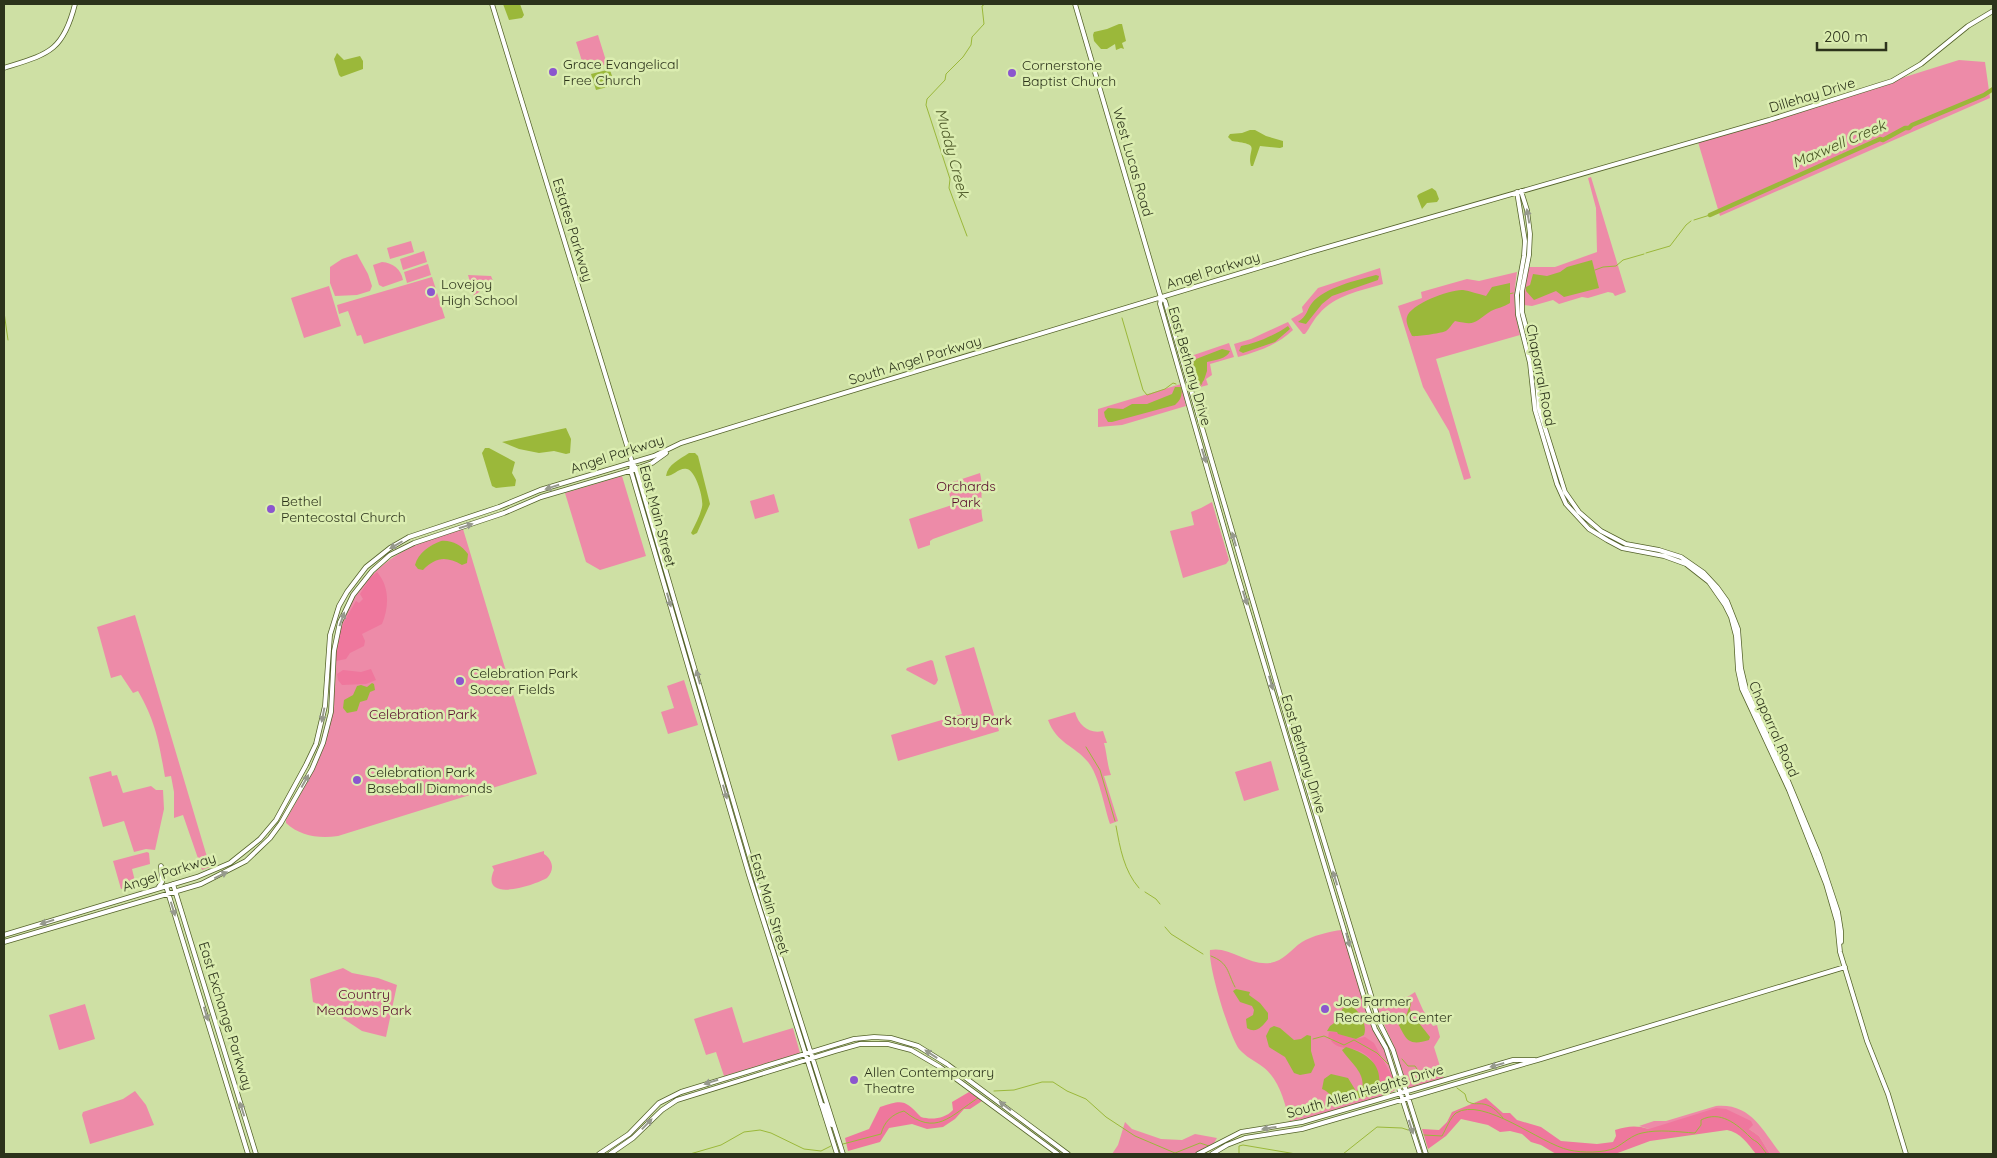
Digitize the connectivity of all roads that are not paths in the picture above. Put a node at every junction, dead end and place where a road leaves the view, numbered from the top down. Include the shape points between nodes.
1 (74, 4) edge
2 (492, 4) edge
3 (1075, 4) edge
4 (1993, 11) edge
5 (4, 68) edge
6 (1519, 191) junction
7 (1161, 298) junction
8 (676, 446) junction
9 (632, 462) junction
10 (636, 469) junction
11 (632, 471) junction
12 (1222, 495) junction
13 (1216, 496) junction
14 (640, 501) junction
15 (652, 521) junction
16 (667, 573) junction
17 (662, 575) junction
18 (326, 666) junction
19 (333, 666) junction
20 (1293, 737) junction
21 (1288, 739) junction
22 (726, 775) junction
23 (720, 777) junction
24 (735, 805) junction
25 (729, 807) junction
26 (161, 866) dead end
27 (173, 884) junction
28 (166, 886) junction
29 (156, 890) junction
30 (175, 892) junction
31 (168, 894) junction
32 (128, 898) junction
33 (104, 912) junction
34 (76, 914) junction
35 (78, 920) junction
36 (4, 935) edge
37 (4, 942) edge
38 (770, 943) junction
39 (192, 944) junction
40 (185, 946) junction
41 (199, 966) junction
42 (783, 967) junction
43 (1845, 967) junction
44 (192, 968) junction
45 (1365, 974) junction
46 (1358, 976) junction
47 (790, 999) junction
48 (858, 1038) junction
49 (860, 1044) junction
50 (224, 1048) junction
51 (217, 1050) junction
52 (808, 1056) junction
53 (1541, 1059) junction
54 (1526, 1060) junction
55 (1508, 1069) junction
56 (1464, 1075) junction
57 (971, 1081) junction
58 (1466, 1081) junction
59 (814, 1082) junction
60 (967, 1085) junction
61 (1406, 1091) junction
62 (1400, 1092) junction
63 (1408, 1098) junction
64 (1402, 1099) junction
65 (827, 1103) junction
66 (821, 1104) junction
67 (1347, 1108) junction
68 (1350, 1115) junction
69 (1027, 1124) junction
70 (835, 1128) junction
71 (1023, 1128) junction
72 (248, 1154) edge
73 (256, 1154) edge
74 (599, 1154) edge
75 (610, 1154) edge
76 (837, 1154) edge
77 (843, 1154) edge
78 (1058, 1154) edge
79 (1068, 1154) edge
80 (1198, 1154) edge
81 (1212, 1154) edge
82 (1420, 1154) edge
83 (1426, 1154) edge
84 (1906, 1154) edge

1 - 5 main road via 66,32 54,47 38,57
2 - 9 main road, Estates Parkway
3 - 7 main road, West Lucas Road
4 - 6 main road, Dillehay Drive via 1968,26 1921,64 1892,81
6 - 7 main road, Angel Parkway
6 - 43 main road, Chaparral Road via 1529,221 1530,244 1525,263 1522,312 1536,364 1539,409 1565,492 1578,512 1600,531 1619,541 1666,552 1689,562 1715,584 1727,601 1738,629 1747,693 1792,789 1829,883 1840,923 1840,952
7 - 8 main road, South Angel Parkway
7 - 12 main road, East Bethany Drive via 1165,301
7 -> 13 main road, East Bethany Drive via 1160,304
8 - 9 main road, Angel Parkway
8 - 10 main road, Angel Parkway via 652,463
9 - 10 main road, East Main Street
9 - 11 main road, East Main Street
9 -> 18 main road, Angel Parkway via 540,490 499,508 416,534 390,548 361,573 339,606 330,635
10 - 11 main road, Angel Parkway
10 - 15 main road, East Main Street
11 - 14 main road, East Main Street
19 -> 11 main road, Angel Parkway via 336,637 346,608 362,582 390,556 414,542 504,513 541,497
12 - 13 main road
20 -> 12 main road, East Bethany Drive
13 -> 21 main road, East Bethany Drive
14 - 15 main road via 647,518
14 - 17 main road, East Main Street
15 - 16 main road, East Main Street
16 - 17 main road
22 -> 16 main road, East Main Street
17 -> 23 main road, East Main Street
18 - 19 main road
18 -> 27 main road, Angel Parkway via 325,706 316,744 276,820 260,839 230,863
30 -> 19 main road, Angel Parkway via 215,878 246,861 281,823 323,743 331,712
20 - 21 main road
45 -> 20 main road, East Bethany Drive
21 -> 46 main road, East Bethany Drive
22 - 23 main road
22 - 24 main road, East Main Street
23 -> 25 main road, East Main Street
24 - 25 main road
24 - 42 main road, East Main Street
25 - 38 main road, East Main Street
26 - 29 main road via 162,882
27 - 28 main road, Angel Parkway
27 - 30 main road, East Exchange Parkway
28 - 29 main road, Angel Parkway
28 - 31 main road, East Exchange Parkway
29 - 32 main road, Angel Parkway
30 - 31 main road, Angel Parkway
30 - 39 main road, East Exchange Parkway
31 - 33 main road, Angel Parkway
31 -> 40 main road, East Exchange Parkway
32 - 33 main road via 126,903
32 - 34 main road, Angel Parkway
33 - 35 main road, Angel Parkway
34 - 35 main road
34 -> 36 main road, Angel Parkway
35 - 37 main road, Angel Parkway
38 - 42 main road via 780,967
38 - 47 main road, East Main Street
39 - 40 main road
39 - 41 main road, East Exchange Parkway
40 - 44 main road, East Exchange Parkway
41 - 44 main road
41 - 50 main road, East Exchange Parkway
42 - 47 main road, East Main Street
43 - 53 main road, South Allen Heights Drive
43 - 84 main road, Chaparral Road
44 -> 51 main road, East Exchange Parkway
45 - 46 main road
45 - 61 main road, East Bethany Drive via 1379,1022 1393,1050
46 - 62 main road, East Bethany Drive
47 - 52 main road, East Main Street
48 - 49 main road
48 - 52 main road
57 -> 48 main road via 918,1046 891,1038
49 - 52 main road
49 - 60 main road via 888,1044 912,1050
50 - 51 main road
73 -> 50 main road, East Exchange Parkway
51 - 72 main road, East Exchange Parkway
52 - 59 main road, East Main Street
52 - 65 main road, East Main Street
52 -> 74 main road via 672,1096 655,1107 629,1134
75 -> 52 main road via 674,1101
53 - 54 main road, South Allen Heights Drive
53 - 55 main road, South Allen Heights Drive
54 - 55 main road
54 -> 56 main road, South Allen Heights Drive via 1513,1060
55 - 58 main road, South Allen Heights Drive
56 - 58 main road
56 - 61 main road, South Allen Heights Drive
57 - 60 main road
69 -> 57 main road
58 - 63 main road, South Allen Heights Drive
59 - 65 main road via 822,1101
59 - 66 main road, East Main Street
60 - 71 main road
61 - 62 main road, South Allen Heights Drive
61 - 63 main road, East Bethany Drive
62 - 64 main road, East Bethany Drive
62 - 67 main road, South Allen Heights Drive
63 - 64 main road, South Allen Heights Drive
63 - 83 main road, East Bethany Drive
64 - 68 main road, South Allen Heights Drive
64 -> 82 main road, East Bethany Drive
65 - 70 main road, East Main Street
66 - 70 main road
66 - 76 main road, East Main Street
67 - 68 main road
67 -> 80 main road, South Allen Heights Drive via 1302,1122 1240,1132
68 - 81 main road, South Allen Heights Drive via 1302,1129 1245,1138
69 - 71 main road
69 - 79 main road
70 - 77 main road, East Main Street
71 - 78 main road

